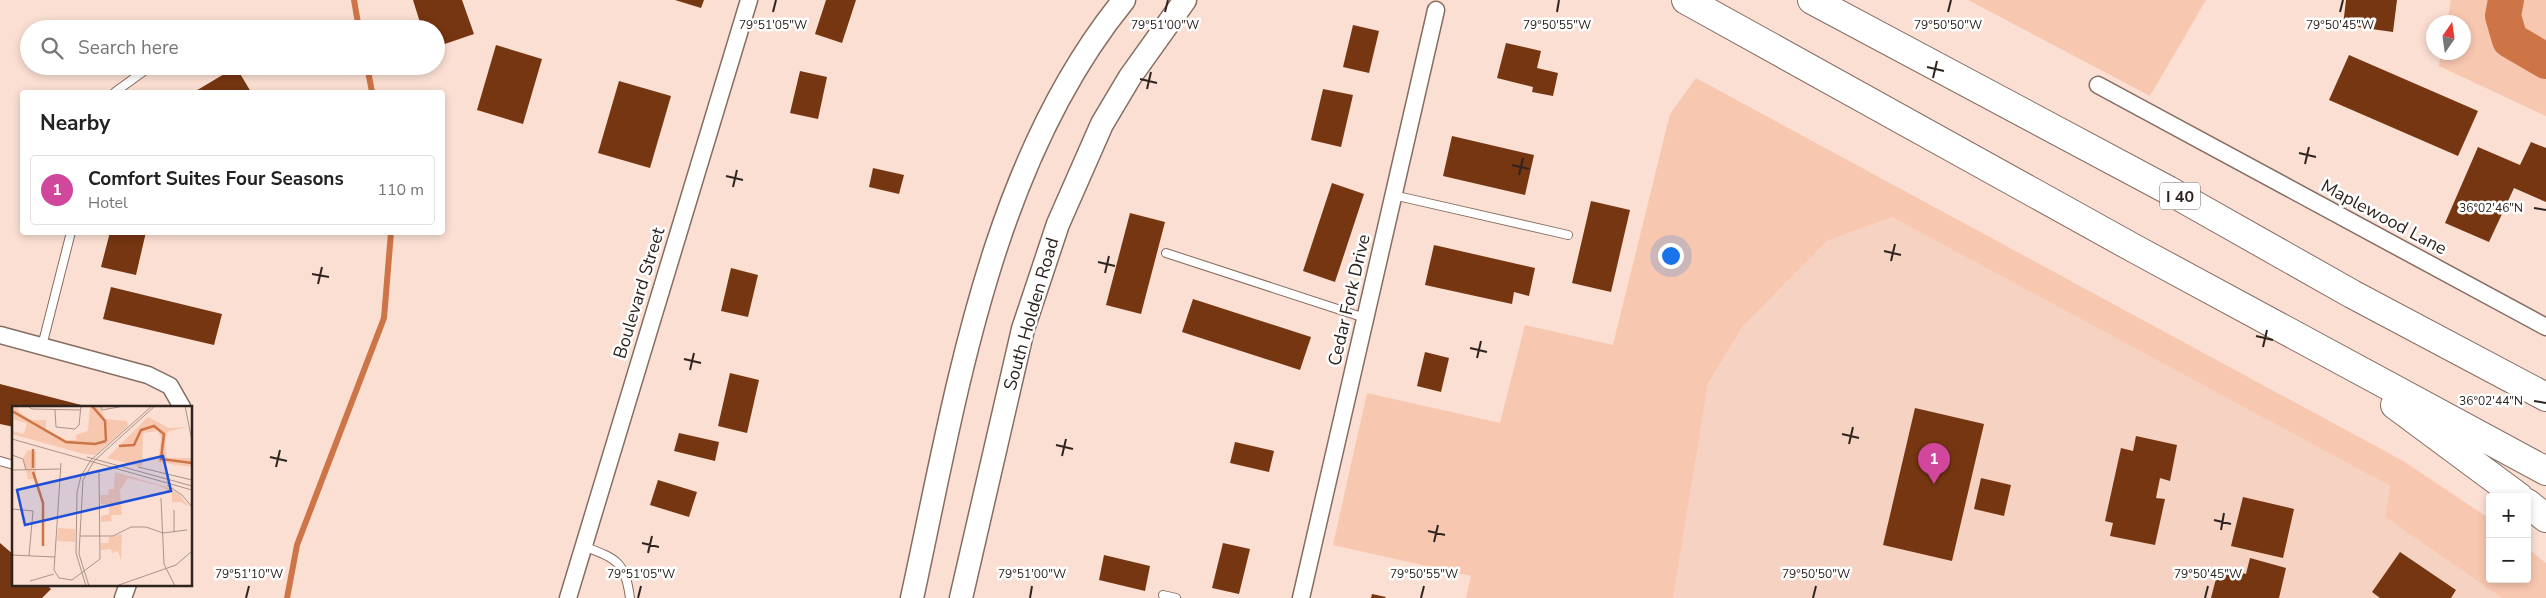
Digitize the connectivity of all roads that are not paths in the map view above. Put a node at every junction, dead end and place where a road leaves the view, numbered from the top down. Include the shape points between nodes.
1 (749, 0) edge
2 (1124, 0) edge
3 (1185, 0) edge
4 (1686, 0) edge
5 (1812, 0) edge
6 (1436, 10) dead end
7 (138, 75) edge
8 (2098, 84) dead end
9 (118, 90) edge
10 (1394, 195) junction
11 (70, 235) edge
12 (1568, 235) dead end
13 (1166, 253) dead end
14 (2352, 294) junction
15 (1365, 318) junction
16 (2546, 327) edge
17 (0, 334) edge
18 (42, 346) junction
19 (2316, 347) junction
20 (2546, 384) edge
21 (2546, 397) edge
22 (181, 406) edge
23 (2546, 471) edge
24 (2514, 493) edge
25 (2531, 506) edge
26 (2546, 518) edge
27 (583, 546) junction
28 (1163, 595) dead end
29 (568, 598) edge
30 (630, 598) edge
31 (912, 598) edge
32 (961, 598) edge
33 (1176, 598) edge
34 (1301, 598) edge

1 - 27 street, Boulevard Street
2 - 31 main road via 1068,84 1041,132 1014,195 963,363
3 - 32 main road, South Holden Road via 1130,77 1102,124 1058,224 1023,329
4 - 19 highway
5 - 14 highway, I 40 via 2168,190
6 - 10 street, Cedar Fork Drive
7 - 9 lane
8 - 16 street, Maplewood Lane
10 - 12 lane
10 - 15 street, Cedar Fork Drive
11 - 18 lane
13 - 15 lane
14 - 20 highway
14 - 21 highway, I 40
15 - 34 street, Cedar Fork Drive
17 - 18 street
18 - 22 street via 148,375 170,386
19 - 23 highway
19 - 24 highway
25 - 26 highway
27 - 29 street, Boulevard Street
27 - 30 lane via 618,561 628,578
28 - 33 lane

